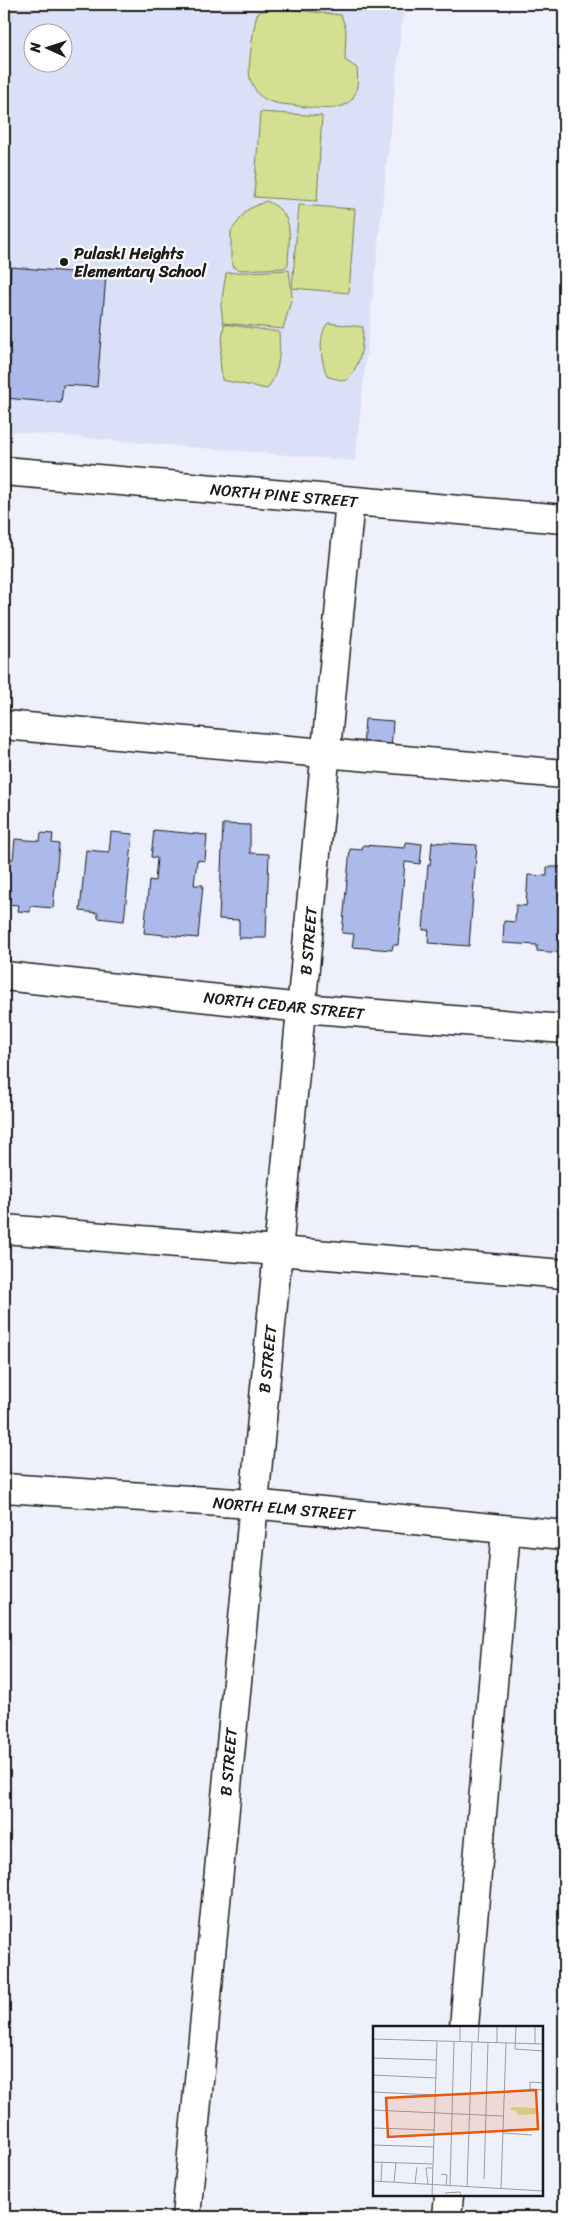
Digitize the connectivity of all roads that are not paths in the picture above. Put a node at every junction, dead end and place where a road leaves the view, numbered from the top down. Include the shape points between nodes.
1 (4, 471) edge
2 (350, 501) junction
3 (564, 519) edge
4 (4, 725) edge
5 (326, 755) junction
6 (564, 774) edge
7 (4, 976) edge
8 (302, 1008) junction
9 (564, 1030) edge
10 (4, 1229) edge
11 (278, 1251) junction
12 (564, 1274) edge
13 (4, 1488) edge
14 (252, 1504) junction
15 (506, 1530) junction
16 (564, 1535) edge
17 (464, 2026) edge
18 (449, 2196) edge
19 (186, 2217) edge
20 (447, 2217) edge

1 - 2 street, NORTH PINE STREET
2 - 3 street, NORTH PINE STREET
2 - 5 street, B STREET
4 - 5 street
5 - 6 street
5 - 8 street, B STREET
7 - 8 street, NORTH CEDAR STREET
8 - 9 street, NORTH CEDAR STREET
8 - 11 street, B STREET
10 - 11 street
11 - 12 street
11 - 14 street, B STREET
13 - 14 street, NORTH ELM STREET
14 - 15 street, NORTH ELM STREET
14 - 19 street, B STREET
15 - 16 street, NORTH ELM STREET
15 - 17 street
18 - 20 street

